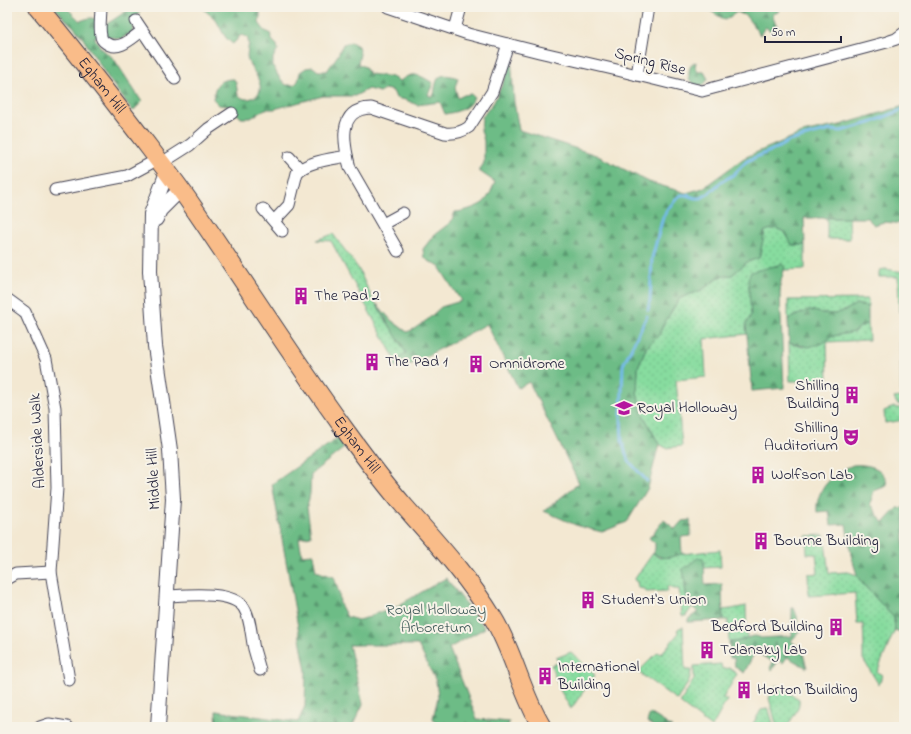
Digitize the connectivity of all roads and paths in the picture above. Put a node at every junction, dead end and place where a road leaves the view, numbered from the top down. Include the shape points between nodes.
1 (38, 7) edge
2 (101, 7) edge
3 (388, 7) edge
4 (462, 7) edge
5 (648, 7) edge
6 (136, 21) dead end
7 (455, 29) junction
8 (142, 31) junction
9 (904, 33) edge
10 (508, 44) junction
11 (637, 75) junction
12 (175, 79) dead end
13 (232, 113) dead end
14 (347, 156) junction
15 (289, 157) dead end
16 (162, 165) junction
17 (300, 169) junction
18 (55, 190) dead end
19 (180, 190) junction
20 (263, 209) dead end
21 (403, 213) dead end
22 (274, 221) junction
23 (383, 224) junction
24 (282, 230) dead end
25 (152, 231) junction
26 (398, 251) dead end
27 (7, 299) edge
28 (51, 572) junction
29 (7, 579) edge
30 (168, 596) junction
31 (260, 670) dead end
32 (68, 680) dead end
33 (40, 727) edge
34 (67, 727) edge
35 (158, 727) edge
36 (542, 727) edge

1 - 16 main road, Egham Hill via 109,94
2 - 8 street via 101,38 105,43 113,47 119,46
3 - 7 street, Spring Rise
4 - 7 street
5 - 11 street
6 - 8 street
7 - 10 street, Spring Rise
8 - 12 street
9 - 11 street, Spring Rise via 887,42 702,91
10 - 11 street, Spring Rise
10 - 14 street via 492,92 470,127 452,134 445,133 364,108 349,117 346,123 344,135
13 - 16 street
14 - 17 street
14 - 23 street via 355,178
15 - 17 street
16 - 18 street via 151,163 127,176
16 - 19 main road, Egham Hill
16 - 25 street, Middle Hill via 150,224
17 - 22 street via 289,205
19 - 25 street, Middle Hill via 160,210
19 - 36 main road, Egham Hill via 346,431 403,505 474,589 504,638
20 - 22 street
21 - 23 street
22 - 24 street
23 - 26 street
25 - 30 street, Middle Hill via 152,316 173,478
27 - 28 street, Alderside Walk via 25,312 46,359 55,408 57,488
28 - 29 street via 16,574
28 - 32 street, Alderside Walk
30 - 31 street via 212,595 238,601 244,608 248,620
30 - 35 street, Middle Hill
33 - 34 street via 49,724

